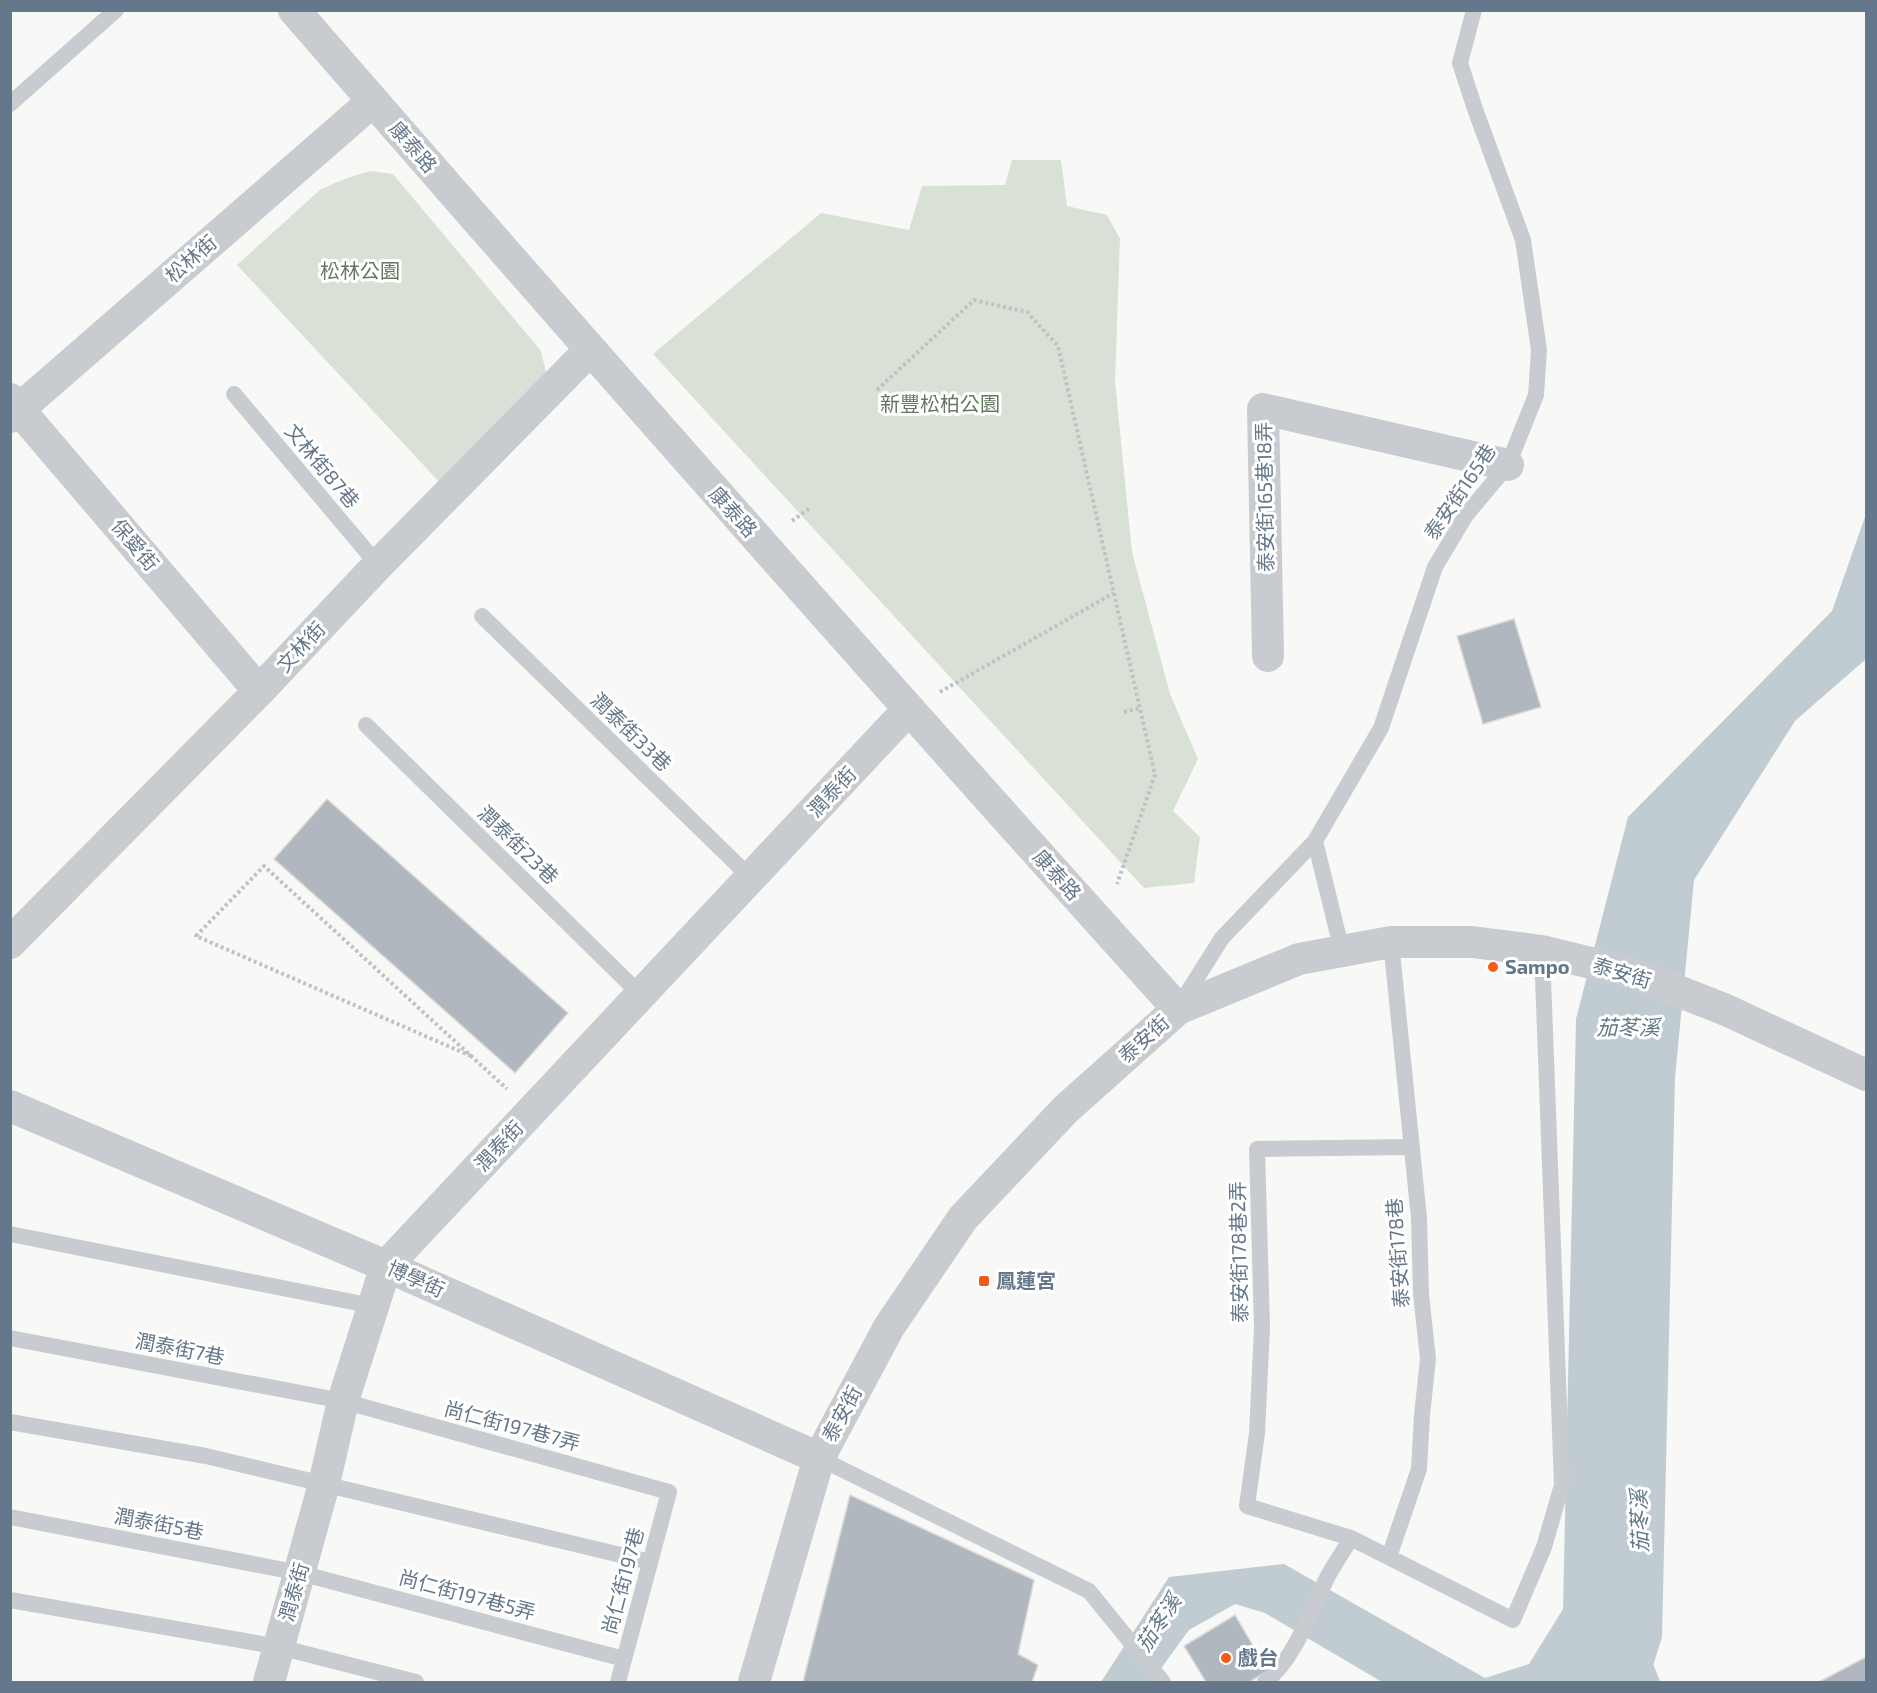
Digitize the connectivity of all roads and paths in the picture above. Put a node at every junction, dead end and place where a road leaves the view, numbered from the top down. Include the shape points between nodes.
1 (116, 10) edge
2 (294, 10) edge
3 (1474, 10) edge
4 (373, 100) junction
5 (10, 104) edge
6 (590, 351) junction
7 (877, 390) dead end
8 (234, 394) dead end
9 (13, 409) edge
10 (1508, 465) junction
11 (810, 508) dead end
12 (792, 521) dead end
13 (378, 565) junction
14 (1114, 593) junction
15 (482, 616) dead end
16 (1268, 656) dead end
17 (259, 692) junction
18 (1140, 708) junction
19 (908, 710) junction
20 (1124, 712) dead end
21 (366, 725) dead end
22 (1315, 841) junction
23 (751, 878) junction
24 (1117, 884) dead end
25 (1392, 942) junction
26 (10, 943) edge
27 (1342, 951) junction
28 (1542, 951) junction
29 (641, 995) junction
30 (1178, 1009) junction
31 (471, 1056) junction
32 (1866, 1075) edge
33 (10, 1106) edge
34 (531, 1112) junction
35 (1411, 1147) junction
36 (10, 1234) edge
37 (386, 1266) junction
38 (373, 1306) junction
39 (10, 1338) edge
40 (342, 1401) junction
41 (10, 1422) edge
42 (819, 1458) junction
43 (324, 1484) junction
44 (669, 1492) joint
45 (10, 1517) edge
46 (1351, 1538) junction
47 (1389, 1557) junction
48 (650, 1562) junction
49 (300, 1573) junction
50 (10, 1600) edge
51 (279, 1647) junction
52 (624, 1659) junction
53 (269, 1683) edge
54 (416, 1683) edge
55 (618, 1683) edge
56 (754, 1683) edge
57 (1163, 1683) edge
58 (1265, 1683) edge

1 - 5 lane
2 - 4 street, 康泰路
3 - 10 lane, 泰安街165巷 via 1460,63 1523,240 1539,350 1536,395
4 - 6 street, 康泰路
4 - 9 street, 松林街
6 - 13 street, 文林街
6 - 19 street, 康泰路
7 - 14 path via 974,300 1027,312 1058,346
8 - 13 lane, 文林街87巷
9 - 17 street, 保愛街
10 - 16 street, 泰安街165巷18弄 via 1263,409
10 - 22 lane, 泰安街165巷 via 1466,515 1435,567 1382,728
11 - 12 path
13 - 17 street, 文林街
14 - 18 path
14 - 19 path
15 - 23 lane, 潤泰街33巷
17 - 26 street, 文林街
18 - 20 path
18 - 24 path via 1155,775
19 - 23 street, 潤泰街
19 - 30 street, 康泰路
21 - 29 lane, 潤泰街23巷
22 - 27 lane
22 - 30 lane, 泰安街165巷 via 1222,938
23 - 29 street, 潤泰街
25 - 27 street, 泰安街
25 - 28 street, 泰安街 via 1472,942
25 - 35 lane, 泰安街178巷
27 - 30 street, 泰安街 via 1299,959
28 - 32 street, 泰安街 via 1632,973 1726,1010
28 - 47 lane via 1562,1485 1544,1547 1513,1620
29 - 34 street, 潤泰街
30 - 42 street, 泰安街 via 1066,1109 963,1218 889,1327
31 - 31 path via 264,866 196,936 339,998
31 - 34 path
33 - 37 street, 博學街
34 - 37 street, 潤泰街
35 - 46 lane, 泰安街178巷2弄 via 1257,1149 1262,1326 1257,1433 1247,1506
35 - 47 lane, 泰安街178巷 via 1428,1359 1419,1468
36 - 38 lane
37 - 38 street, 潤泰街
37 - 42 street, 博學街
38 - 40 street, 潤泰街
39 - 40 lane, 潤泰街7巷
40 - 43 street, 潤泰街
40 - 44 lane, 尚仁街197巷7弄
41 - 43 lane via 206,1456
42 - 56 street, 泰安街
42 - 57 lane via 1089,1591
43 - 48 lane
43 - 49 street, 潤泰街
44 - 48 lane, 尚仁街197巷
45 - 49 lane, 潤泰街5巷
46 - 47 lane
46 - 58 lane via 1299,1638
48 - 52 lane, 尚仁街197巷
49 - 51 street, 潤泰街
49 - 52 lane, 尚仁街197巷5弄
50 - 51 lane
51 - 53 street, 潤泰街
51 - 54 lane
52 - 55 lane, 尚仁街197巷

